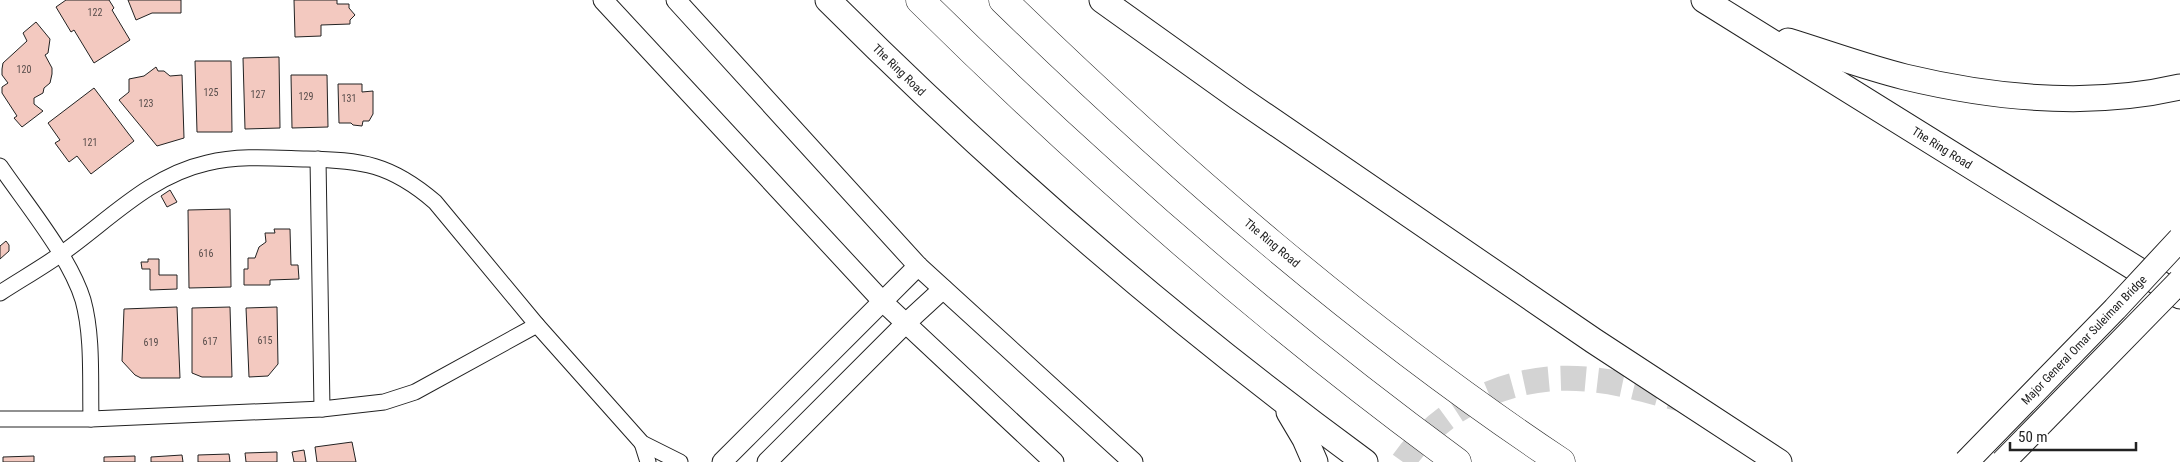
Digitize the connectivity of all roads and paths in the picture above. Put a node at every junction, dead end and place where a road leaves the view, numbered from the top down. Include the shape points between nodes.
1 (603, 0) edge
2 (676, 0) edge
3 (828, 0) edge
4 (920, 0) edge
5 (1003, 0) edge
6 (1102, 0) edge
7 (1704, 0) edge
8 (1754, 31) junction
9 (2180, 87) edge
10 (318, 159) junction
11 (0, 166) edge
12 (2180, 239) edge
13 (60, 254) junction
14 (918, 266) junction
15 (2180, 281) edge
16 (943, 290) junction
17 (0, 293) edge
18 (2180, 296) edge
19 (883, 302) junction
20 (906, 323) junction
21 (537, 326) junction
22 (1281, 399) junction
23 (322, 409) junction
24 (0, 419) edge
25 (91, 419) junction
26 (642, 443) junction
27 (648, 462) edge
28 (680, 462) edge
29 (722, 462) edge
30 (767, 462) edge
31 (1054, 462) edge
32 (1133, 462) edge
33 (1315, 462) edge
34 (1365, 462) edge
35 (1457, 462) edge
36 (1561, 462) edge
37 (1778, 462) edge
38 (1966, 462) edge
39 (2002, 462) edge

1 - 19 street
2 - 14 street
3 - 22 highway, The Ring Road via 946,115 1067,224
4 - 35 highway via 1035,111 1172,234 1298,339
5 - 36 highway, The Ring Road via 1165,151 1299,266 1423,363
6 - 37 highway via 1246,103 1594,341
7 - 8 highway, The Ring Road
8 - 9 highway via 1902,76 1980,91 2076,98 2142,94
8 - 18 highway, The Ring Road
10 - 13 street via 226,159 188,168 136,195
10 - 21 street via 359,161 380,167 418,187 435,202
10 - 23 street
11 - 13 street
12 - 38 main road, Major General Omar Suleiman Bridge, bridge
13 - 17 street
13 - 25 street via 83,300 88,327
14 - 16 street
14 - 19 street
15 - 39 main road, bridge
16 - 20 street
16 - 32 street
19 - 20 street
19 - 29 street
20 - 30 street
20 - 31 street
21 - 23 street via 415,392 384,402
21 - 26 street
22 - 33 highway
22 - 34 highway, The Ring Road
23 - 25 street
24 - 25 street
26 - 27 street
26 - 28 street

